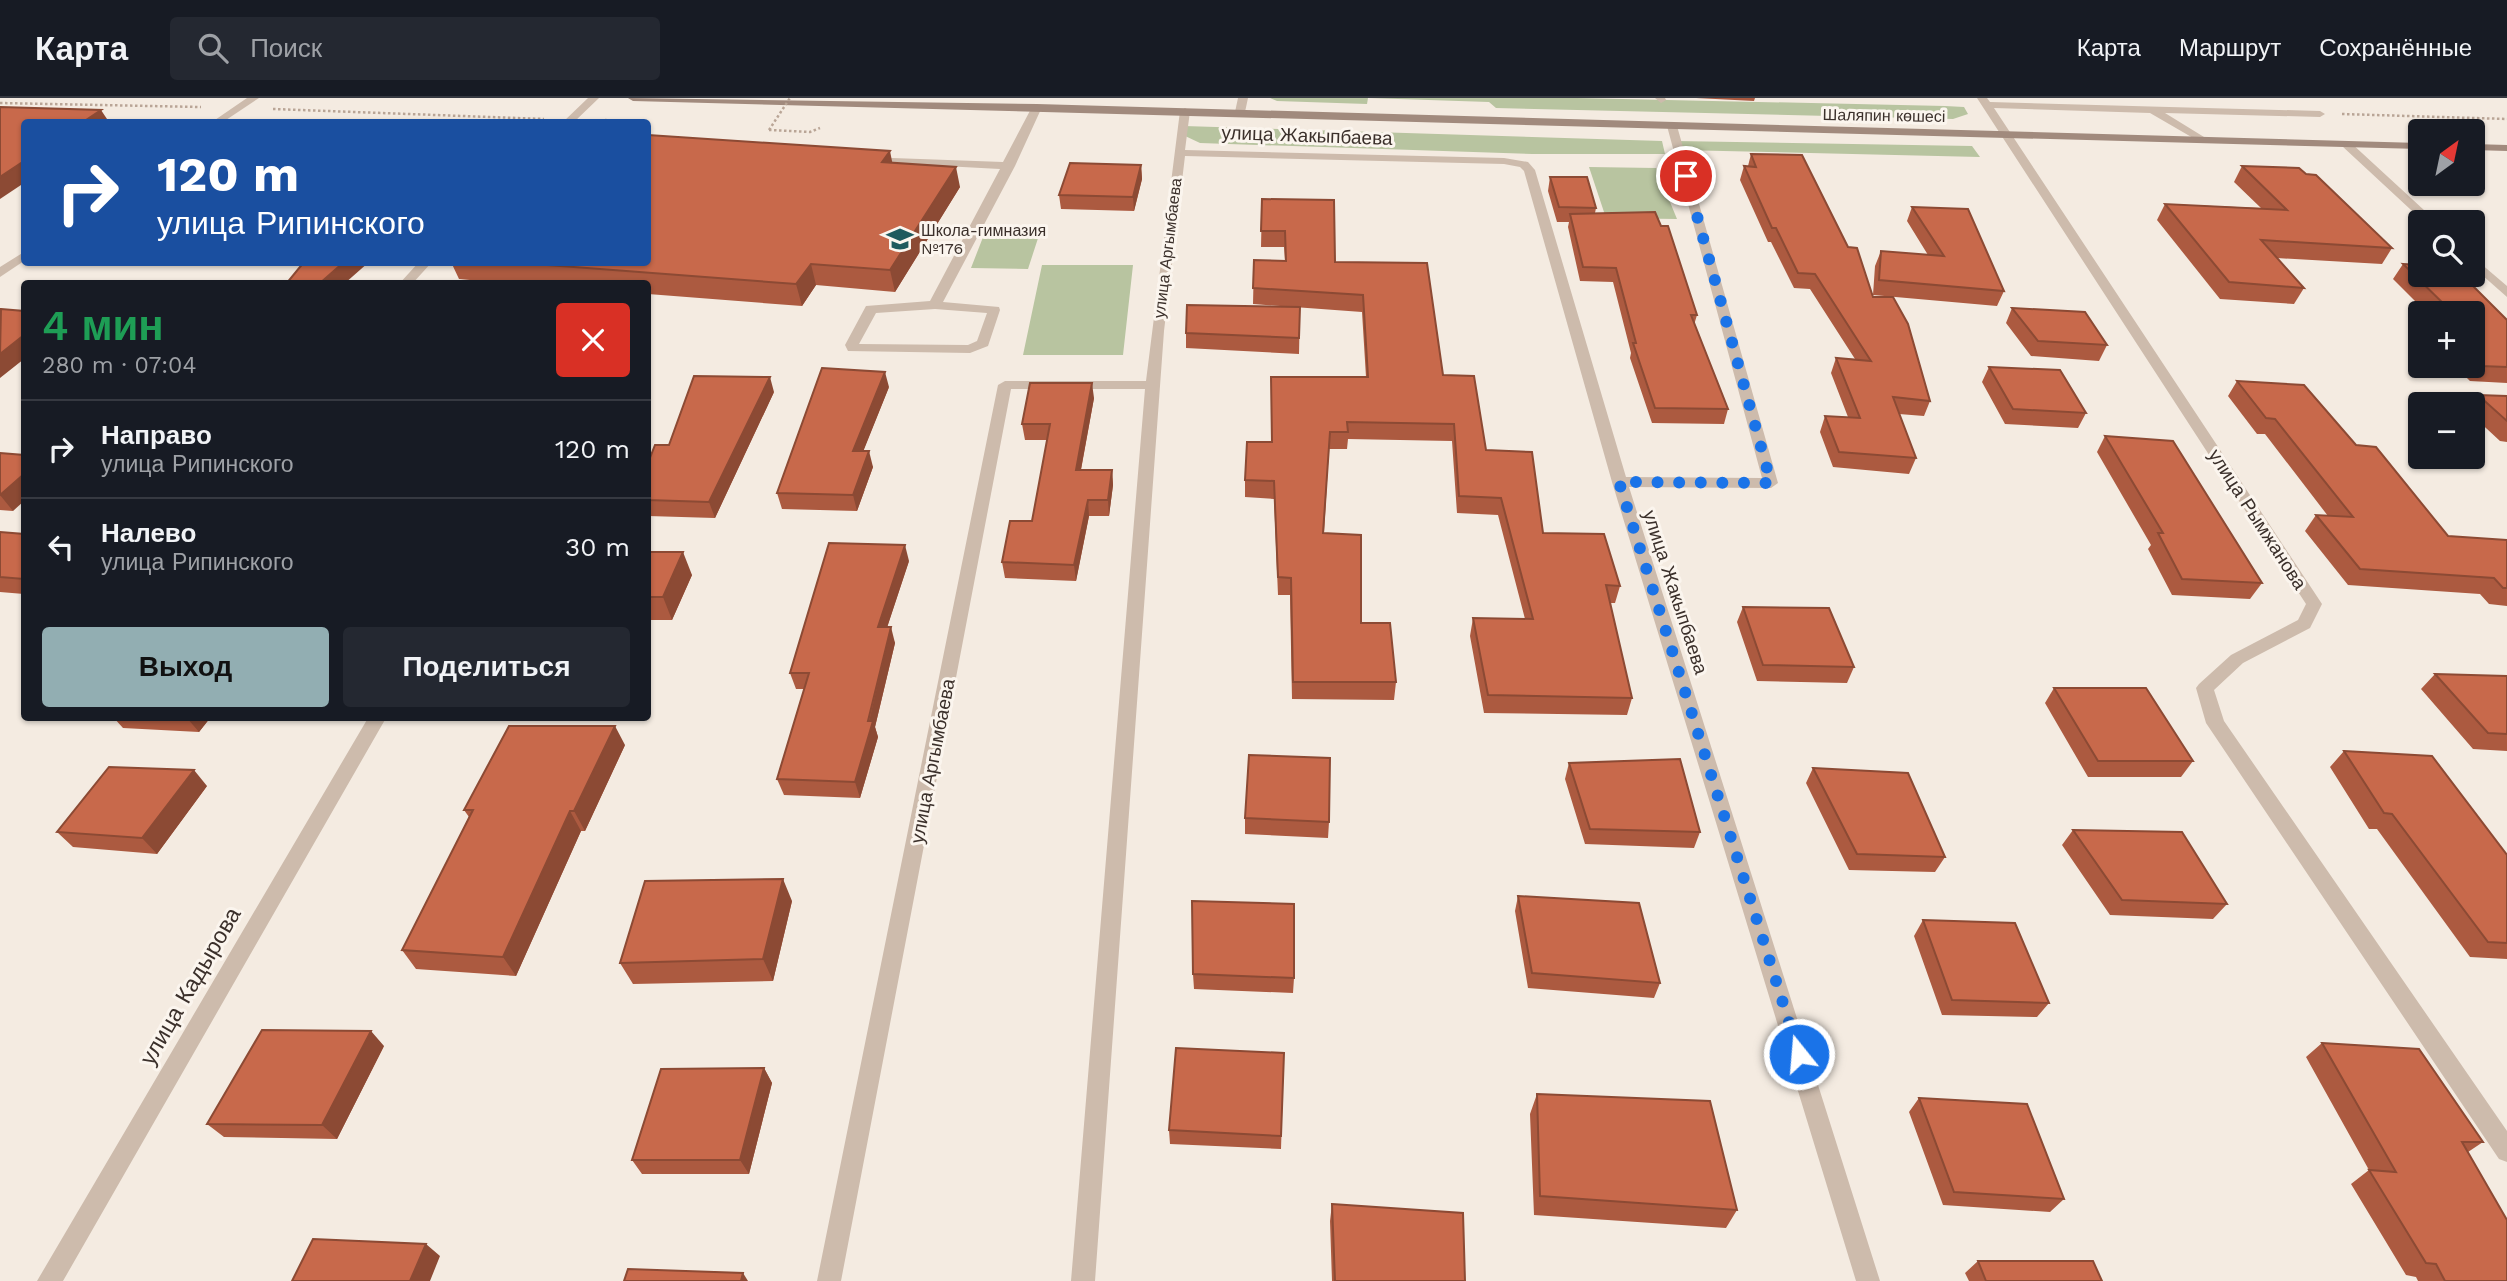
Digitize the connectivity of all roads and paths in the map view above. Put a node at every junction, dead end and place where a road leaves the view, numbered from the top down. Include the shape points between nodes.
1 (254, 98) edge
2 (594, 98) edge
3 (633, 98) edge
4 (790, 98) edge
5 (1243, 98) edge
6 (2304, 98) edge
7 (1984, 102) edge
8 (1037, 107) junction
9 (2152, 109) junction
10 (1185, 111) junction
11 (1240, 113) junction
12 (2320, 114) junction
13 (222, 119) edge
14 (571, 119) edge
15 (2507, 119) edge
16 (1672, 126) junction
17 (810, 132) dead end
18 (2005, 133) junction
19 (2200, 139) junction
20 (2346, 144) junction
21 (2408, 146) edge
22 (2485, 147) edge
23 (2507, 148) edge
24 (1180, 153) junction
25 (856, 158) edge
26 (1009, 166) junction
27 (2418, 210) edge
28 (21, 258) edge
29 (422, 266) edge
30 (2485, 272) edge
31 (0, 273) edge
32 (409, 280) edge
33 (2507, 293) edge
34 (935, 305) junction
35 (1152, 385) junction
36 (1619, 482) junction
37 (375, 721) edge
38 (2507, 1152) edge
39 (49, 1281) edge
40 (830, 1281) edge
41 (1083, 1281) edge
42 (1868, 1281) edge

1 - 13 street
2 - 14 street
3 - 8 main road, Шаляпин көшесі
4 - 17 path, bridge via 769,130
5 - 11 street
6 - 12 street
7 - 9 street
7 - 18 street, улица Рымжанова
8 - 10 main road, Шаляпин көшесі
8 - 26 street
9 - 12 street
9 - 19 street
10 - 11 main road, Шаляпин көшесі
10 - 24 street, улица Аргымбаева
11 - 16 main road, Шаляпин көшесі
12 - 15 path
16 - 18 main road, Шаляпин көшесі
16 - 36 street via 1771,483
18 - 19 main road, Шаляпин көшесі
18 - 38 street, улица Рымжанова via 2314,604 2304,624 2237,659 2205,688 2215,723
19 - 20 main road, Шаляпин көшесі
20 - 21 main road, Шаляпин көшесі
20 - 27 street
22 - 23 main road
24 - 35 street, улица Аргымбаева
24 - 36 street, улица Жакыпбаева via 1524,164
25 - 26 street
26 - 34 street
28 - 31 street
29 - 32 street
30 - 33 street
34 - 34 street via 870,309 853,348 970,349 983,343 994,310
35 - 40 street, улица Аргымбаева via 1006,385
35 - 41 street, улица Аргымбаева
36 - 42 street, улица Жакыпбаева
37 - 39 street, улица Кадырова

